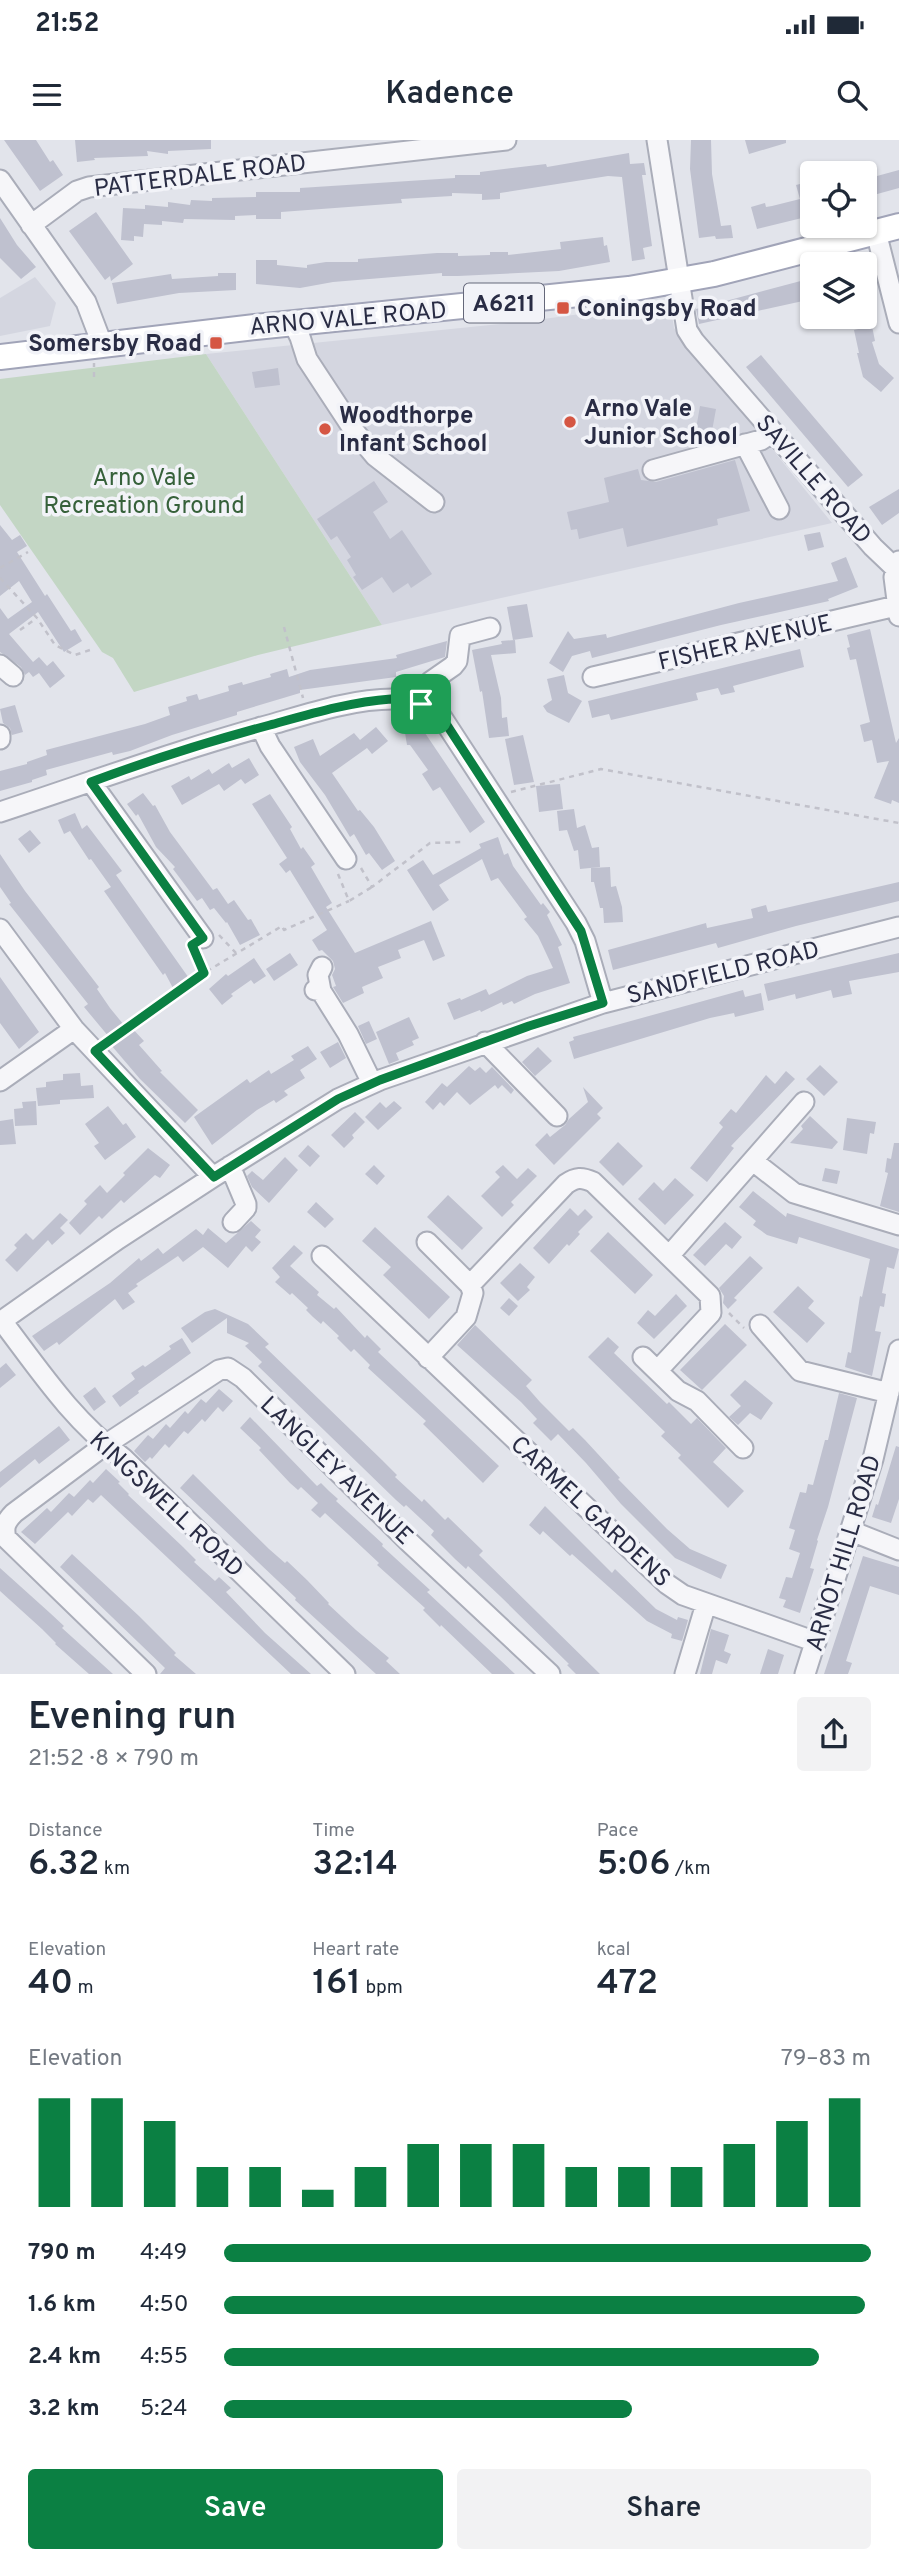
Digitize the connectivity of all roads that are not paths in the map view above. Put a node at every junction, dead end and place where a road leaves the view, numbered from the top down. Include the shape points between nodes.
1 (506, 140) edge
2 (657, 140) edge
3 (0, 180) edge
4 (31, 225) junction
5 (888, 229) edge
6 (679, 281) junction
7 (293, 323) junction
8 (899, 323) edge
9 (98, 351) junction
10 (0, 357) edge
11 (773, 432) junction
12 (745, 444) junction
13 (653, 470) dead end
14 (434, 502) dead end
15 (779, 509) dead end
16 (897, 564) edge
17 (898, 612) edge
18 (490, 628) dead end
19 (593, 677) dead end
20 (421, 704) junction
21 (261, 727) junction
22 (91, 782) junction
23 (0, 812) edge
24 (344, 860) road end
25 (899, 927) edge
26 (0, 929) edge
27 (204, 937) road end
28 (322, 967) dead end
29 (603, 1003) junction
30 (74, 1029) junction
31 (485, 1042) junction
32 (0, 1081) edge
33 (372, 1083) junction
34 (804, 1102) dead end
35 (557, 1115) dead end
36 (753, 1161) junction
37 (222, 1172) junction
38 (233, 1222) dead end
39 (899, 1225) edge
40 (427, 1242) dead end
41 (322, 1256) dead end
42 (669, 1256) junction
43 (470, 1285) junction
44 (1, 1322) edge
45 (760, 1325) dead end
46 (899, 1350) edge
47 (428, 1357) junction
48 (889, 1393) junction
49 (105, 1445) junction
50 (743, 1448) dead end
51 (851, 1531) junction
52 (899, 1550) edge
53 (706, 1604) junction
54 (816, 1642) junction
55 (146, 1674) edge
56 (345, 1674) edge
57 (550, 1674) edge
58 (685, 1674) edge
59 (805, 1674) edge

1 - 4 street, PATTERDALE ROAD via 89,187
2 - 6 street
3 - 4 street
4 - 9 street via 86,302
5 - 6 main road, ARNO VALE ROAD / A6211
5 - 8 street
6 - 7 main road, ARNO VALE ROAD / A6211
6 - 11 street, SAVILLE ROAD via 684,317 694,341
7 - 9 main road, ARNO VALE ROAD / A6211
7 - 14 street via 307,359 355,432 375,456
9 - 10 main road, ARNO VALE ROAD / A6211
11 - 12 street
11 - 16 street, SAVILLE ROAD via 873,547
12 - 13 street
12 - 15 street
16 - 17 street
17 - 19 street, FISHER AVENUE
18 - 20 street via 460,636 457,661 430,682
20 - 21 street via 373,700
20 - 29 street via 441,716 581,931
21 - 22 street
21 - 24 street
22 - 23 street
22 - 27 street
25 - 29 street, SANDFIELD ROAD
26 - 30 street
28 - 33 street via 318,991 348,1034
29 - 31 street, SANDFIELD ROAD
30 - 32 street
30 - 37 street
31 - 33 street, SANDFIELD ROAD
31 - 35 street
33 - 37 street, SANDFIELD ROAD via 338,1099
34 - 36 street
36 - 39 street via 793,1193
36 - 42 street
37 - 38 street via 246,1204
37 - 44 street, SANDFIELD ROAD
40 - 43 street
41 - 47 street, CARMEL GARDENS
42 - 43 street via 593,1182 574,1178
42 - 50 street via 710,1296 711,1313 651,1363
43 - 47 street via 473,1293 466,1317
44 - 49 street, KINGSWELL ROAD via 76,1418
45 - 48 street via 800,1371
46 - 48 street, ARNOT HILL ROAD
47 - 53 street, CARMEL GARDENS via 667,1584
48 - 51 street, ARNOT HILL ROAD
49 - 55 street, LANGLEY AVENUE via 14,1513 4,1529 6,1538
49 - 56 street, KINGSWELL ROAD
49 - 57 street, LANGLEY AVENUE via 219,1370 236,1372
51 - 52 street
51 - 54 street, ARNOT HILL ROAD
53 - 54 street, CARMEL GARDENS
53 - 58 street
54 - 59 street, ARNOT HILL ROAD

